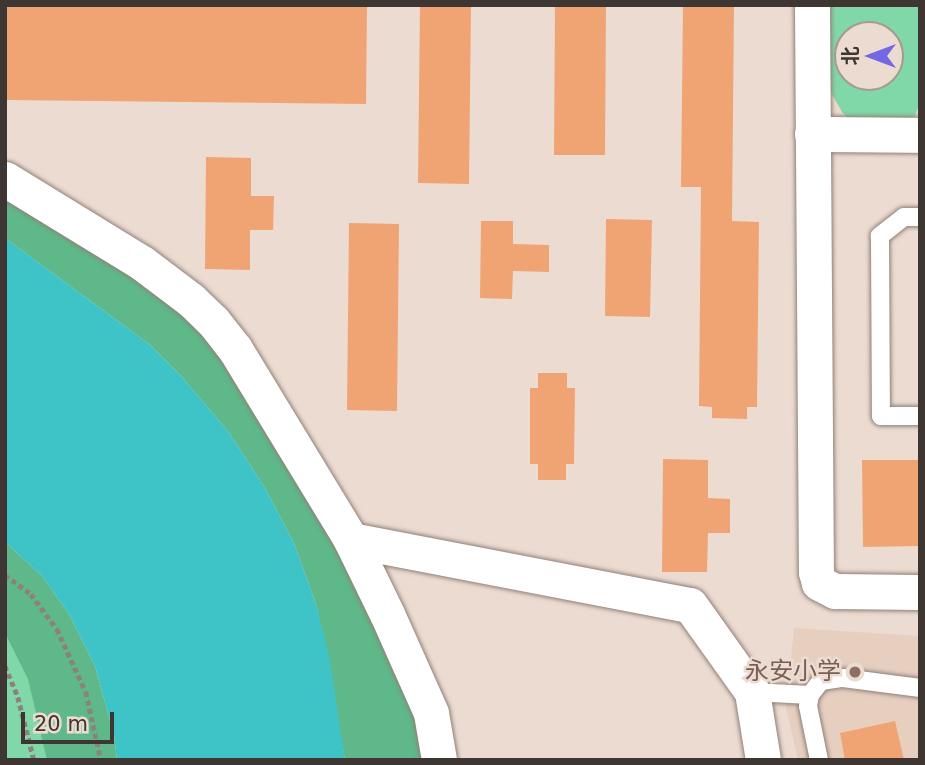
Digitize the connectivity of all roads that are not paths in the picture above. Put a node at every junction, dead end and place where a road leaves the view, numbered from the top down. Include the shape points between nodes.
1 (812, 5) edge
2 (812, 134) junction
3 (920, 135) edge
4 (5, 179) edge
5 (920, 217) edge
6 (920, 416) edge
7 (351, 540) junction
8 (920, 592) edge
9 (920, 688) edge
10 (752, 692) junction
11 (810, 695) junction
12 (439, 760) edge
13 (763, 760) edge
14 (819, 760) edge

1 - 2 street
2 - 3 street
2 - 8 street via 816,572 819,583 835,591
4 - 7 street via 142,263 213,321 235,349
5 - 6 lane via 904,217 880,236 881,416
7 - 10 street via 685,603 700,616
7 - 12 street via 423,689
9 - 11 lane via 830,679 815,686
10 - 11 lane
10 - 13 street
11 - 14 lane via 810,723

